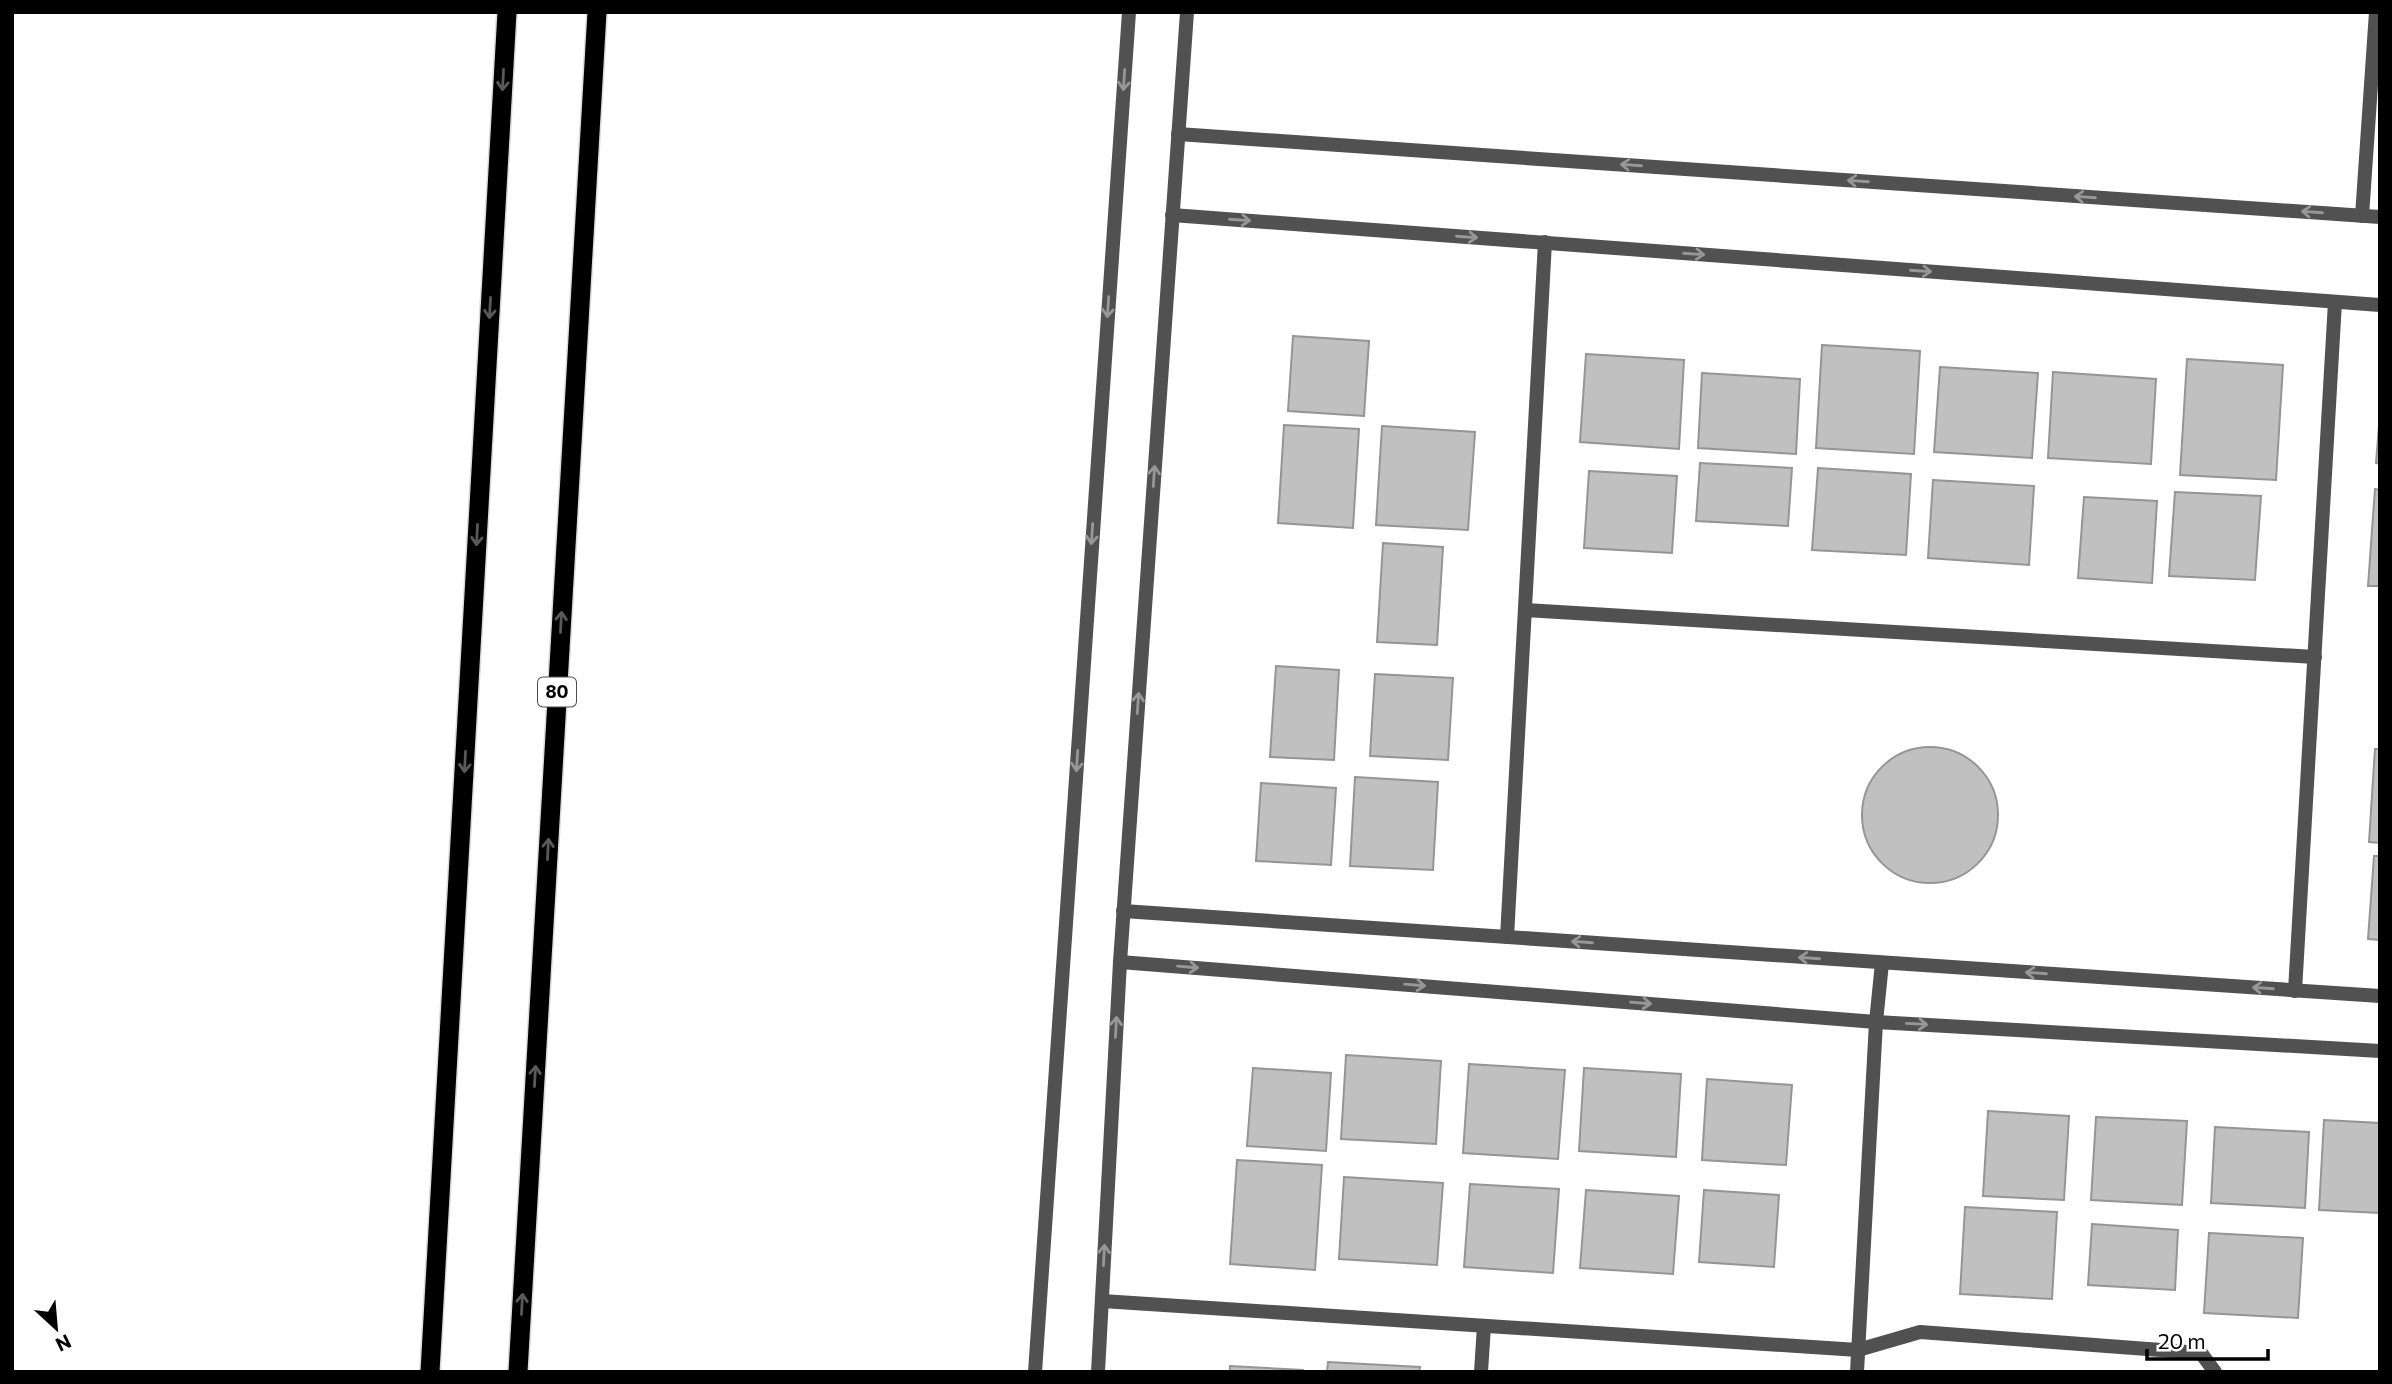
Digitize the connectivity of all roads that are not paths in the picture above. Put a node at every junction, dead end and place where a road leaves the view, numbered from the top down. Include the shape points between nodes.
1 (507, 12) edge
2 (597, 12) edge
3 (1129, 12) edge
4 (1187, 12) edge
5 (2376, 12) edge
6 (1178, 134) junction
7 (1172, 215) junction
8 (2362, 216) junction
9 (2380, 217) edge
10 (1545, 242) junction
11 (2335, 302) junction
12 (2380, 306) edge
13 (1525, 610) junction
14 (2315, 657) junction
15 (1123, 911) junction
16 (1507, 937) junction
17 (1120, 962) junction
18 (1882, 963) junction
19 (2295, 991) junction
20 (2380, 996) edge
21 (1876, 1022) junction
22 (2380, 1051) edge
23 (1102, 1301) junction
24 (1484, 1326) junction
25 (1858, 1350) junction
26 (430, 1372) edge
27 (518, 1372) edge
28 (1035, 1372) edge
29 (1098, 1372) edge
30 (1481, 1372) edge
31 (1857, 1372) edge
32 (2215, 1372) edge

1 -> 26 highway
27 -> 2 highway, 80
3 -> 28 street
4 - 6 street
5 - 8 street
6 - 7 street
8 -> 6 street
7 -> 10 street
15 -> 7 street
8 - 9 street
10 -> 11 street
10 - 13 street
11 - 12 street
11 - 14 street
13 - 14 street
13 - 16 street
14 - 19 street
15 - 16 street
15 - 17 street
18 -> 16 street
17 -> 21 street
23 -> 17 street
19 -> 18 street
18 - 21 street
19 - 20 street
21 -> 22 street
21 - 25 street
23 - 24 street
23 - 29 street
24 - 25 street
24 - 30 street
25 - 31 street
25 - 32 street via 1920,1332 2200,1353

